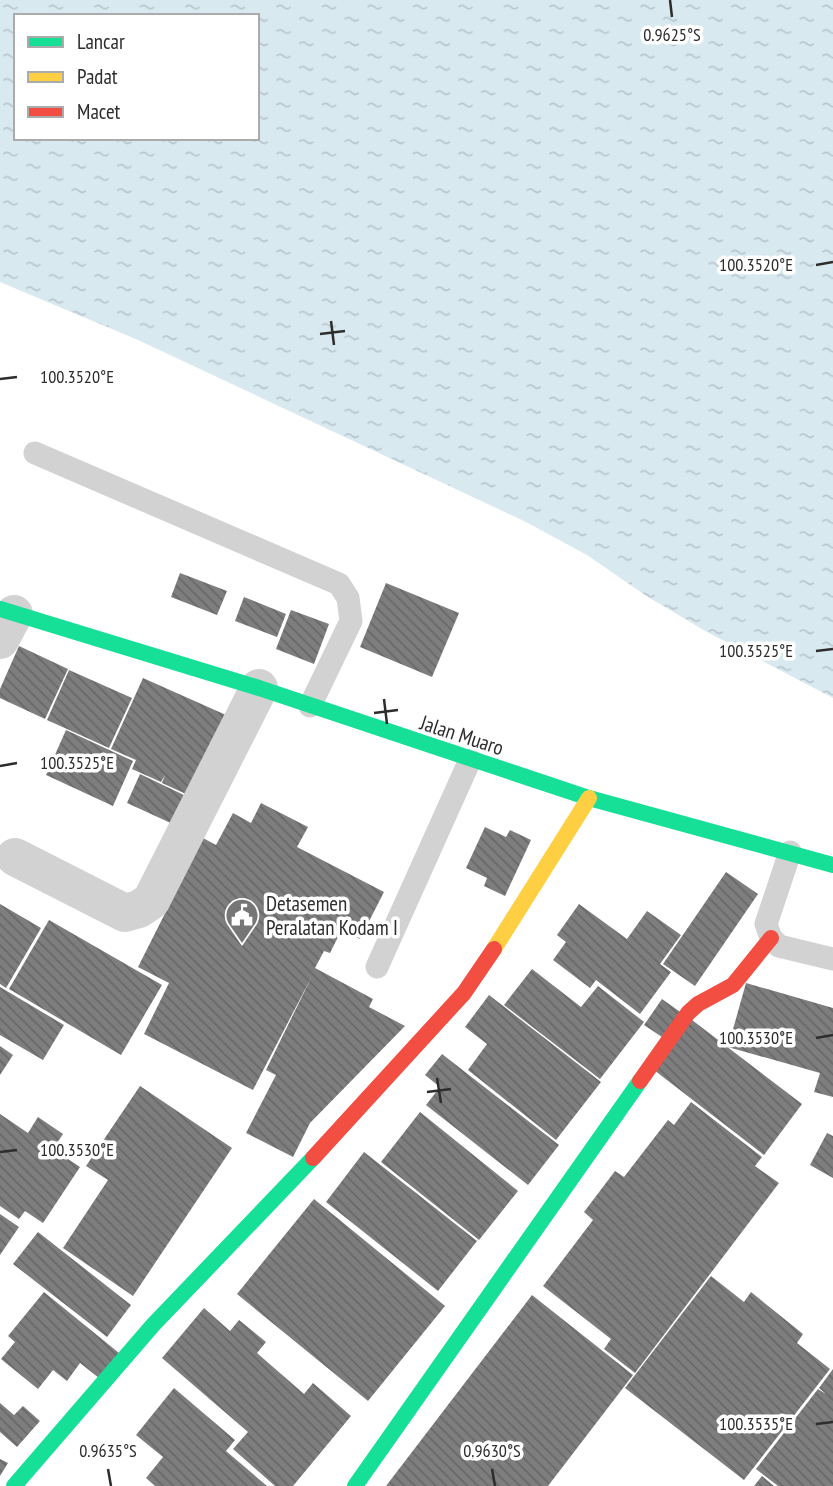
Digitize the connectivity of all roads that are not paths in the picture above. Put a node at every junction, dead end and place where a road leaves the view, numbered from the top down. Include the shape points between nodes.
1 (35, 453) dead end
2 (5, 621) edge
3 (259, 688) junction
4 (310, 706) junction
5 (470, 760) junction
6 (589, 798) junction
7 (790, 852) junction
8 (15, 857) dead end
9 (833, 865) edge
10 (771, 938) junction
11 (833, 959) edge
12 (377, 967) dead end
13 (14, 1486) edge
14 (355, 1486) edge

1 - 4 lane via 340,584 348,598 351,621
2 - 3 street, Jalan Muaro
3 - 4 street, Jalan Muaro
3 - 8 street via 150,901 125,913
4 - 5 street, Jalan Muaro
5 - 6 street, Jalan Muaro
5 - 12 lane
6 - 7 street, Jalan Muaro
6 - 13 street via 464,993 153,1325
7 - 9 street, Jalan Muaro
7 - 10 lane via 766,924
10 - 11 lane via 779,946
10 - 14 street via 733,984 703,999 688,1013

